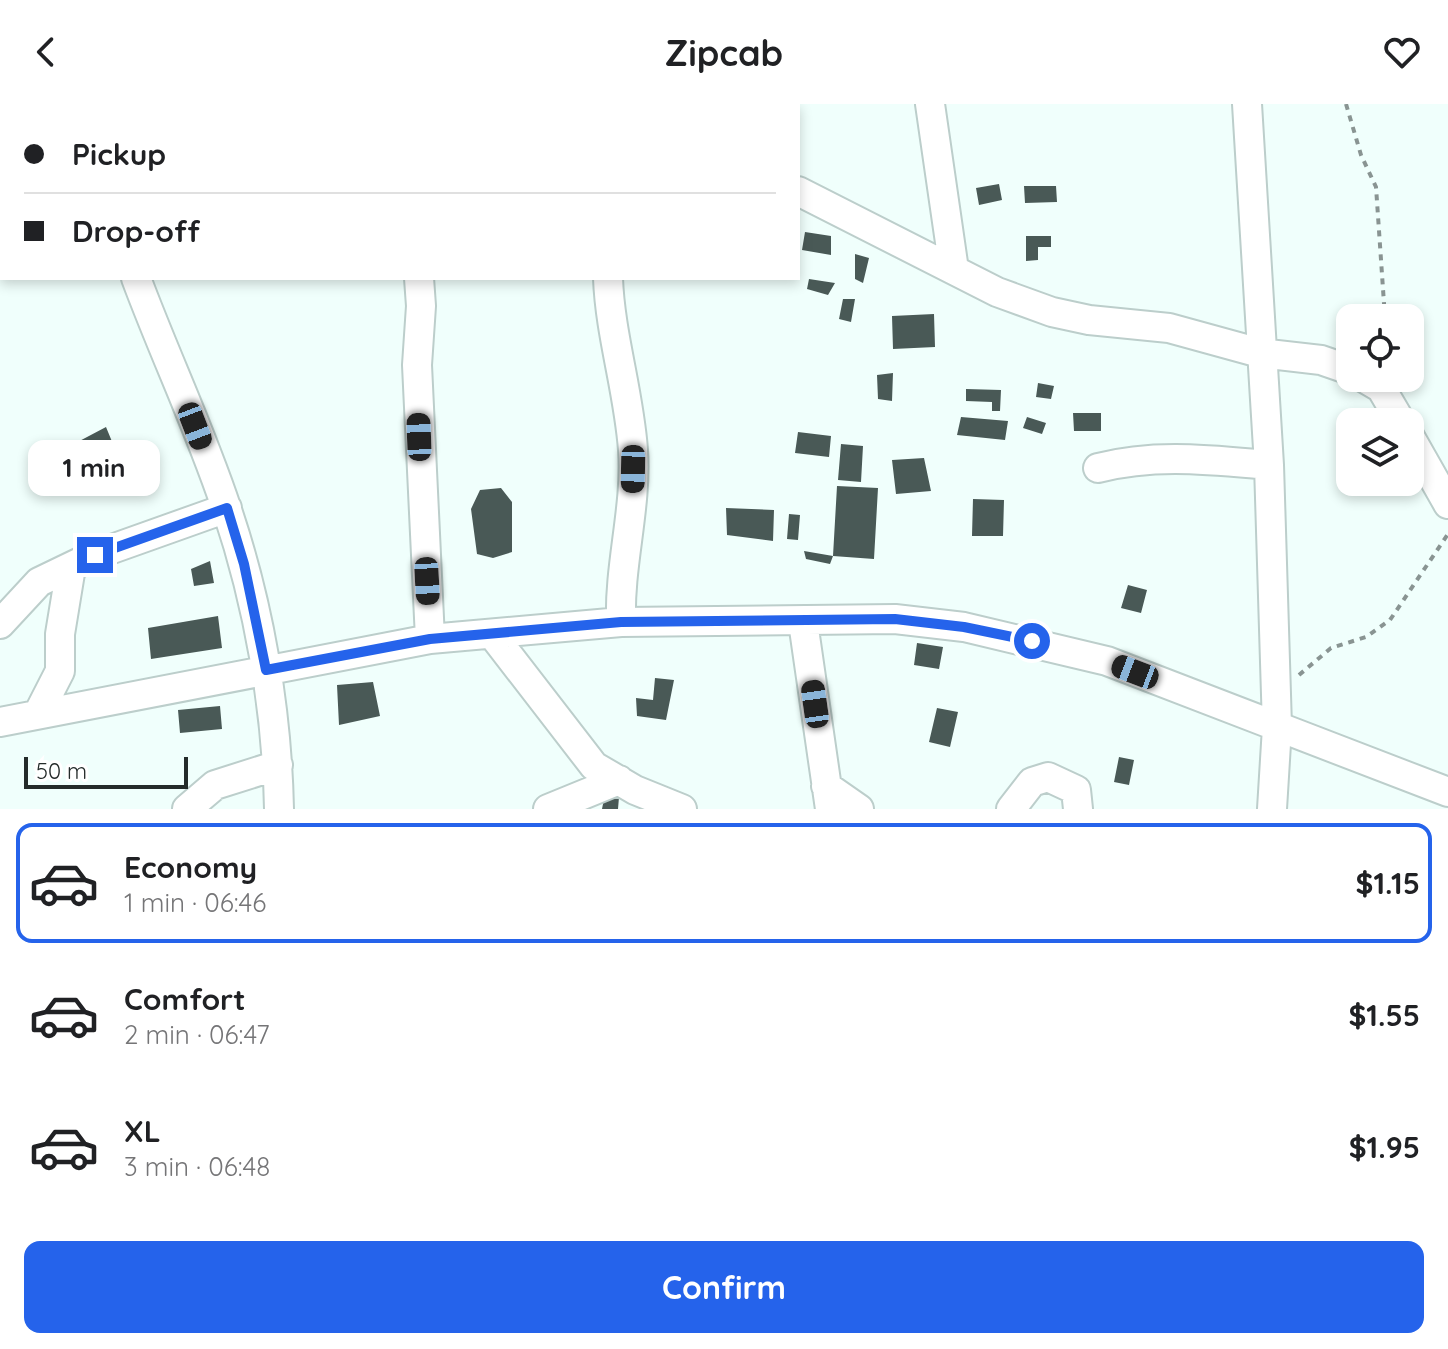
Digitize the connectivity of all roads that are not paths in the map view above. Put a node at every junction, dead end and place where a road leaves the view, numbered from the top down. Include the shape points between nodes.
1 (930, 104) edge
2 (1247, 104) edge
3 (800, 192) edge
4 (954, 270) junction
5 (137, 280) edge
6 (419, 280) edge
7 (608, 280) edge
8 (1260, 353) junction
9 (1336, 365) edge
10 (1424, 462) edge
11 (1269, 465) junction
12 (1098, 468) dead end
13 (1448, 504) edge
14 (227, 508) junction
15 (71, 567) junction
16 (621, 622) junction
17 (803, 622) junction
18 (0, 624) edge
19 (492, 634) junction
20 (430, 639) junction
21 (266, 670) junction
22 (38, 714) junction
23 (0, 722) edge
24 (1277, 727) junction
25 (278, 765) junction
26 (619, 780) junction
27 (1448, 792) edge
28 (828, 797) edge
29 (187, 809) edge
30 (279, 809) edge
31 (548, 809) edge
32 (682, 809) edge
33 (859, 809) edge
34 (1011, 809) edge
35 (1078, 809) edge
36 (1272, 809) edge

1 - 4 street
2 - 8 street
3 - 4 street
4 - 8 street via 1052,312 1169,328
5 - 14 street
6 - 20 street via 417,380
7 - 16 street via 633,450
8 - 9 street
8 - 11 street
10 - 13 street
11 - 12 street via 1177,458
11 - 24 street
14 - 15 street
14 - 21 street
15 - 18 street via 39,582
15 - 22 street via 61,622 60,671
16 - 17 street
16 - 19 street
17 - 24 street via 895,619 1032,641 1107,661
17 - 28 street
19 - 20 street
19 - 26 street via 594,766
20 - 21 street
21 - 22 street
21 - 25 street
22 - 23 street
24 - 27 street
24 - 36 street
25 - 29 street via 215,785
25 - 30 street
26 - 31 street
26 - 32 street
28 - 33 street
34 - 35 street via 1032,782 1048,777 1076,790

